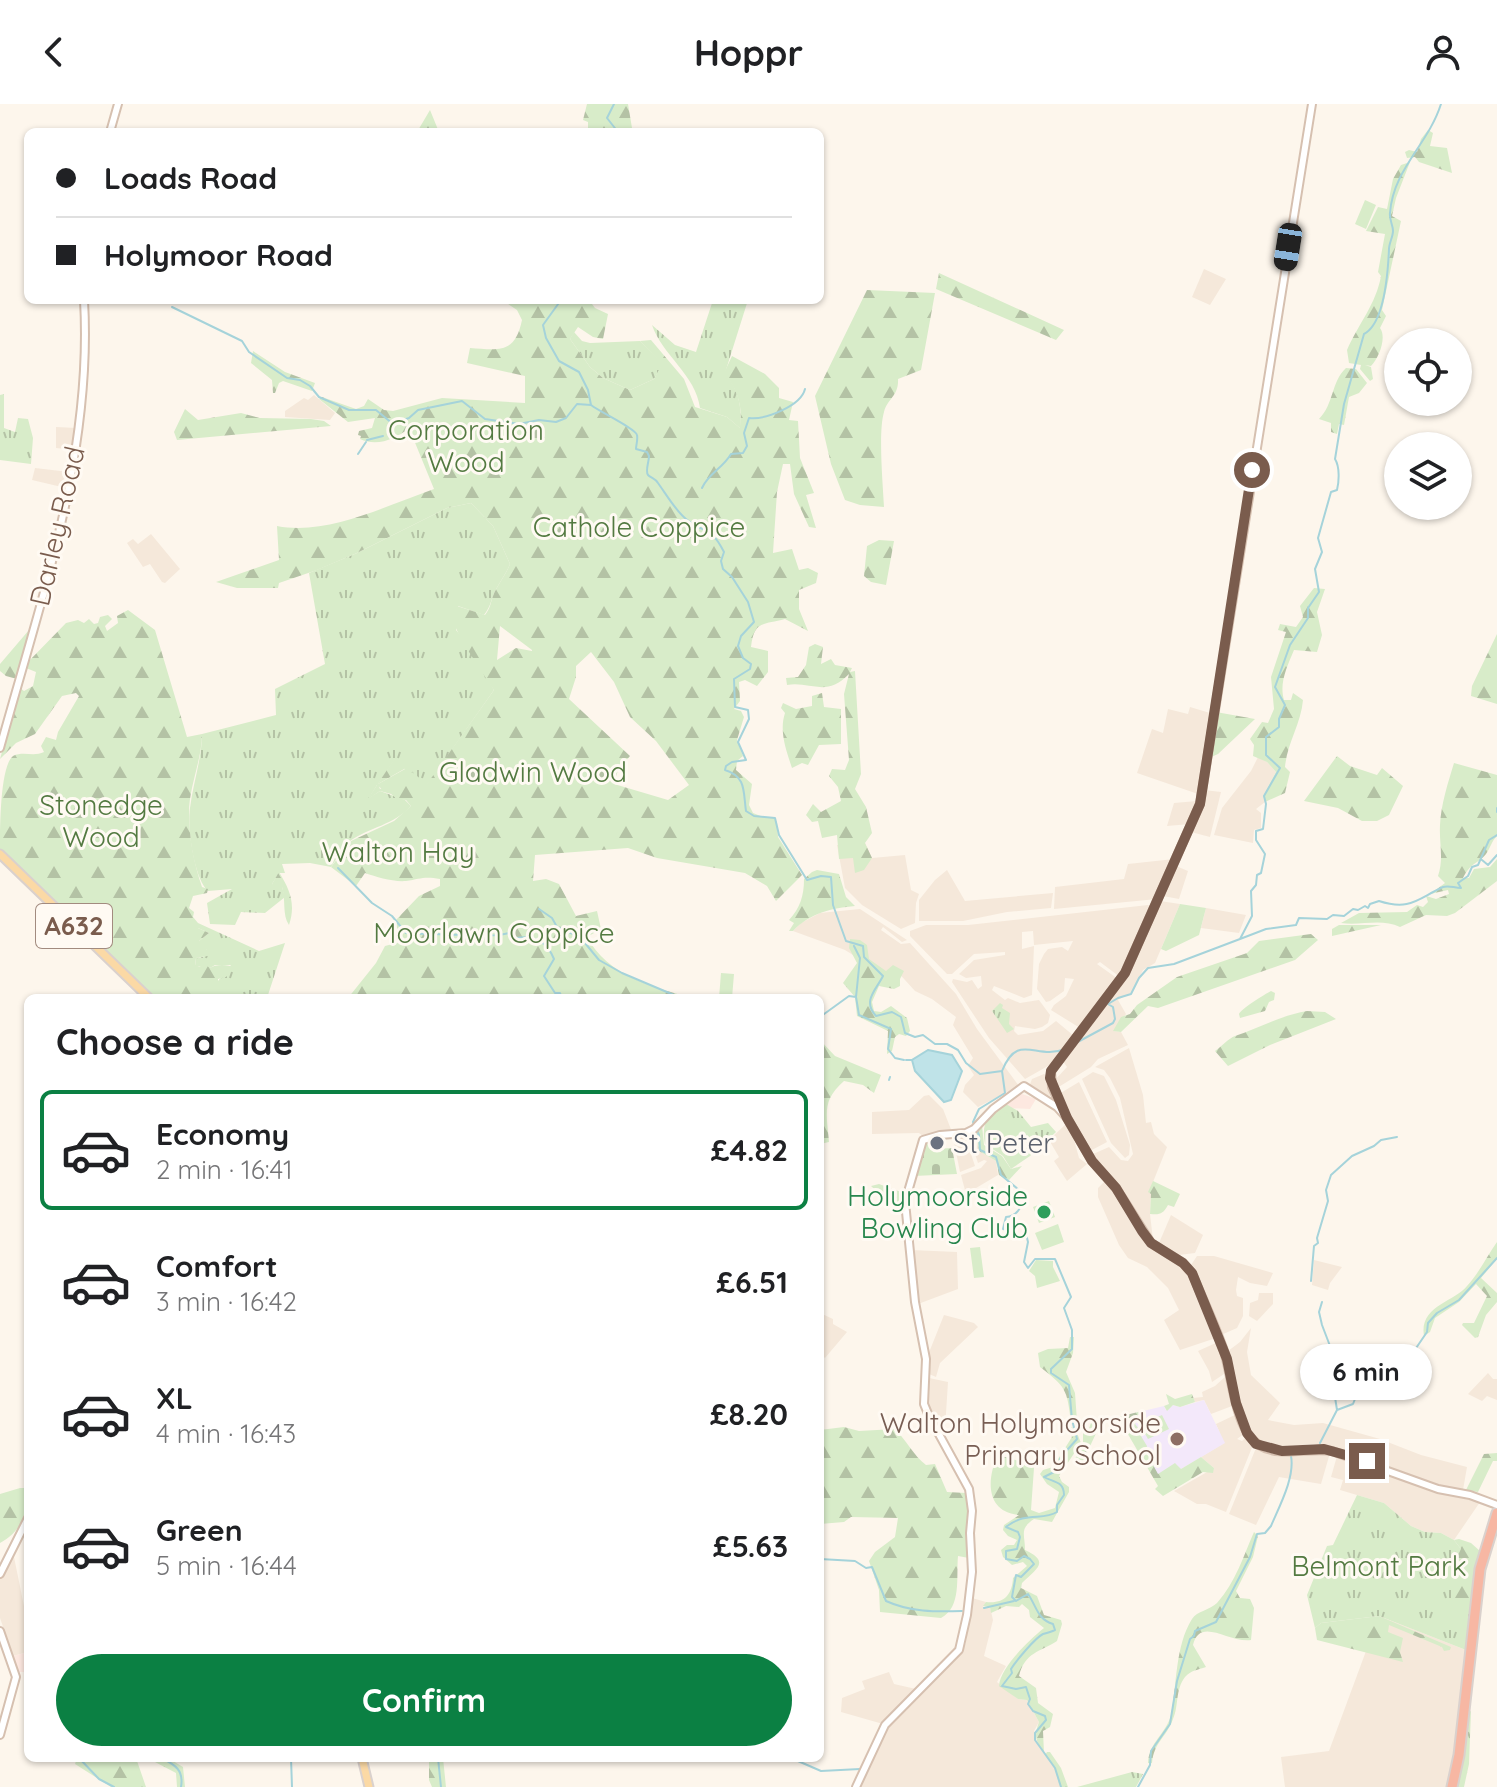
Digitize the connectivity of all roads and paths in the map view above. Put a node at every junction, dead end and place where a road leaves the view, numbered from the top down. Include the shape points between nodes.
1 (118, 104) edge
2 (1312, 104) edge
3 (111, 128) edge
4 (84, 304) edge
5 (0, 748) edge
6 (0, 854) edge
7 (145, 994) edge
8 (1067, 1118) junction
9 (1497, 1505) edge
10 (1497, 1513) edge
11 (24, 1526) edge
12 (0, 1574) edge
13 (0, 1631) edge
14 (0, 1735) edge
15 (363, 1762) edge
16 (369, 1787) edge
17 (856, 1787) edge
18 (1452, 1787) edge

1 - 3 street
2 - 8 street via 1200,804 1125,973 1051,1071 1052,1087
4 - 5 street, Darley Road via 85,368 74,473
6 - 7 main road, A632
8 - 9 street via 1151,1243 1192,1273 1227,1359 1247,1433 1256,1444 1282,1451 1332,1451
8 - 17 street via 1024,1086 976,1127 932,1136 920,1144 905,1202 926,1362 924,1404 969,1489 972,1572 959,1650 885,1725
10 - 18 highway via 1482,1559
11 - 12 street
13 - 14 street via 16,1677
15 - 16 main road

